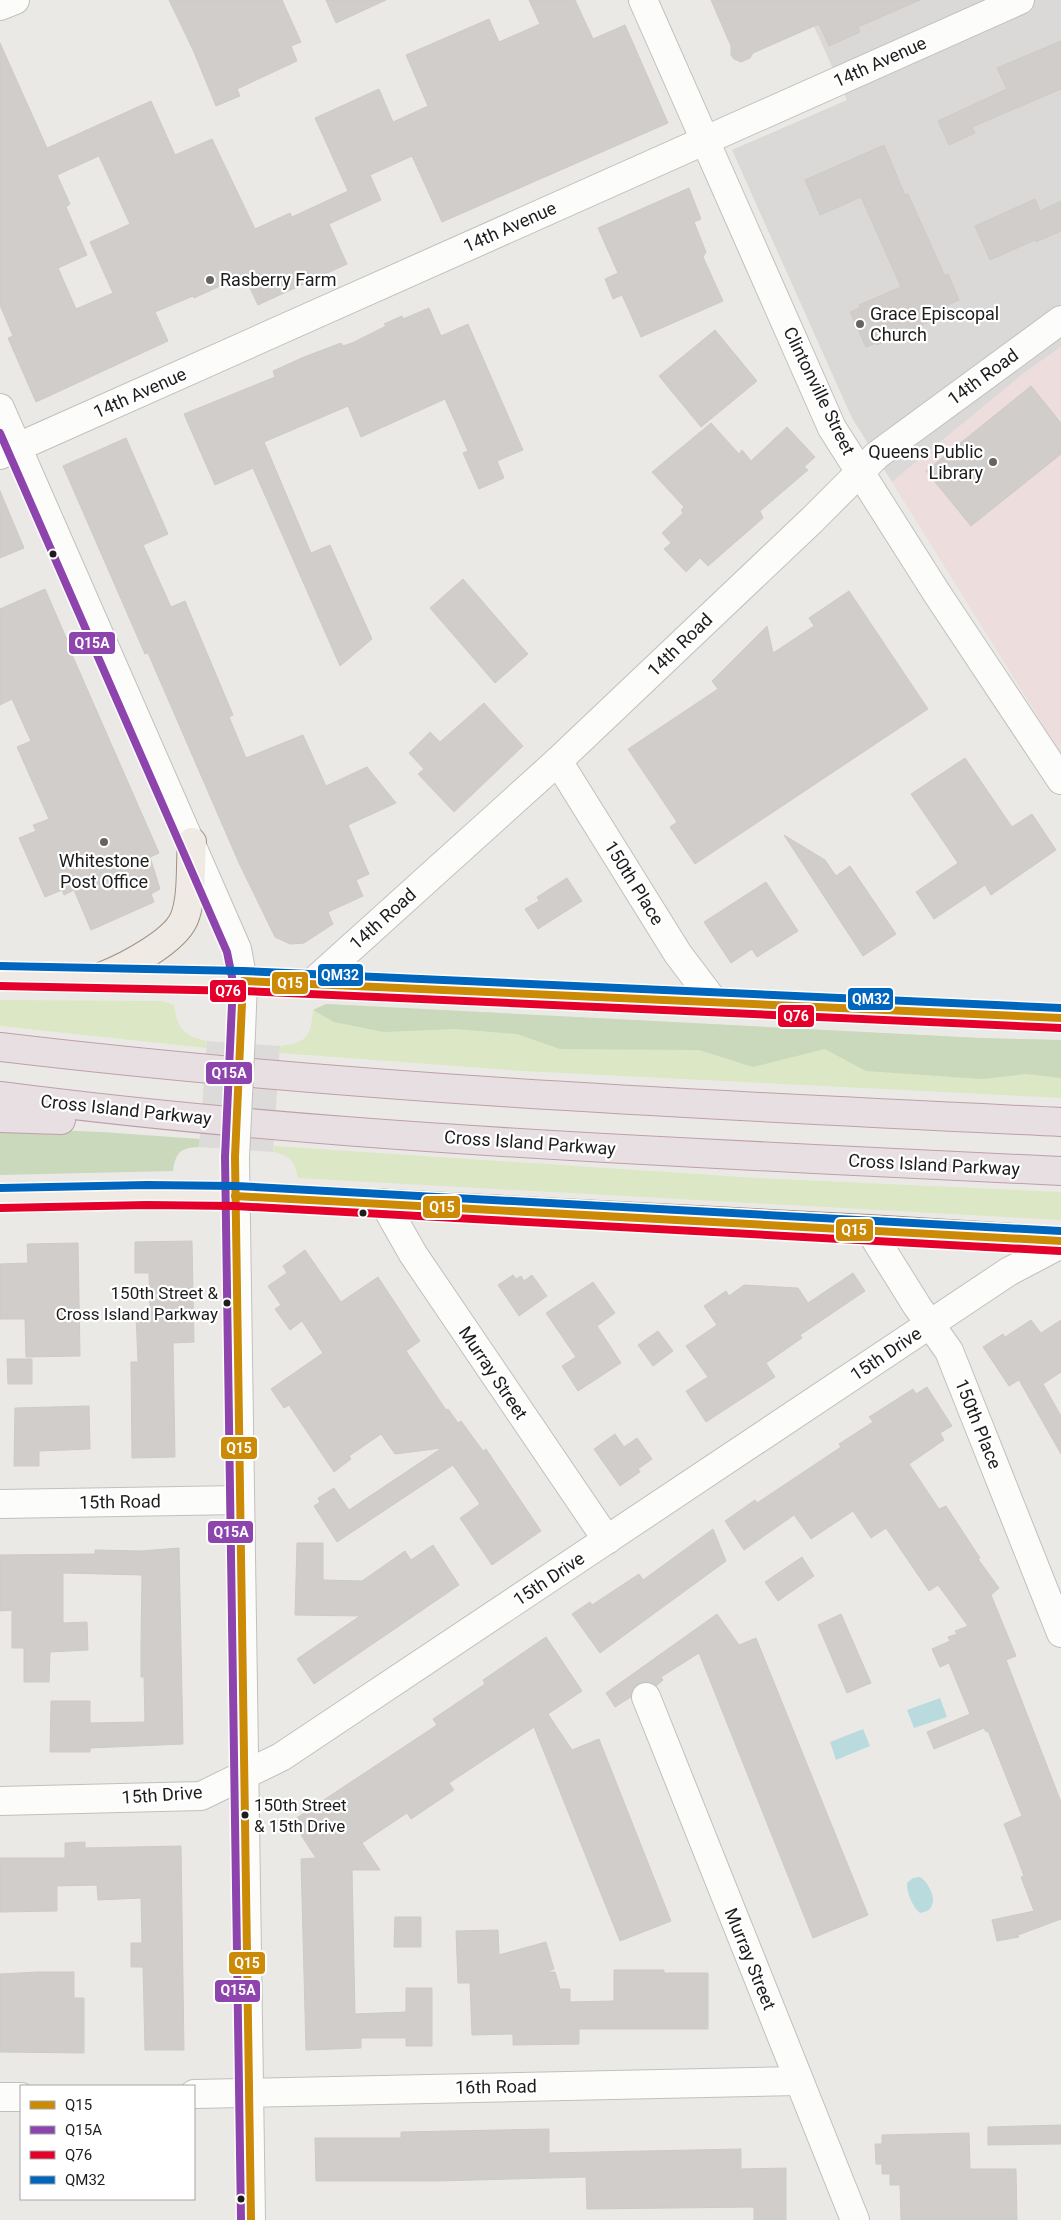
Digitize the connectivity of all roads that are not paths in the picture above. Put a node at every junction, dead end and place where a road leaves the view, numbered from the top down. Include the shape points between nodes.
1 (15, 0) edge
2 (643, 0) edge
3 (1020, 0) edge
4 (0, 6) edge
5 (704, 140) junction
6 (1061, 320) edge
7 (0, 408) edge
8 (9, 451) edge
9 (860, 474) junction
10 (558, 761) junction
11 (1061, 780) edge
12 (192, 842) junction
13 (0, 976) edge
14 (96, 978) junction
15 (242, 982) junction
16 (311, 984) junction
17 (715, 1003) junction
18 (1061, 1018) edge
19 (0, 1047) edge
20 (0, 1096) edge
21 (0, 1118) edge
22 (1061, 1122) edge
23 (340, 1130) junction
24 (1061, 1171) edge
25 (236, 1196) junction
26 (0, 1198) edge
27 (384, 1203) junction
28 (868, 1229) junction
29 (1061, 1242) edge
30 (930, 1324) junction
31 (240, 1500) junction
32 (0, 1504) edge
33 (607, 1540) junction
34 (1061, 1633) edge
35 (646, 1697) dead end
36 (244, 1777) junction
37 (0, 1801) edge
38 (799, 2081) junction
39 (249, 2092) junction
40 (195, 2094) edge
41 (0, 2097) edge
42 (20, 2097) edge
43 (251, 2220) edge
44 (855, 2220) edge

1 - 4 street
2 - 5 street, Clintonville Street
3 - 5 street, 14th Avenue
5 - 8 street, 14th Avenue
5 - 9 street, Clintonville Street via 832,428
6 - 9 street, 14th Road via 877,455
7 - 8 street
8 - 12 street
9 - 10 street, 14th Road
9 - 11 street, Clintonville Street
10 - 16 street, 14th Road
10 - 17 street, 150th Place via 678,954
12 - 14 main road via 184,920 162,943 121,968
12 - 15 street via 237,949
13 - 14 main road
14 - 15 main road
15 - 16 main road
15 - 25 street, bridge
16 - 17 main road
17 - 18 main road
19 - 22 highway via 173,1066 434,1088
20 - 23 highway, Cross Island Parkway
21 - 23 highway
23 - 24 highway, Cross Island Parkway via 598,1148
25 - 26 main road
25 - 27 main road
25 - 31 street
27 - 28 main road
27 - 33 street, Murray Street via 413,1254
28 - 29 main road
28 - 30 street, 150th Place
29 - 30 street, 15th Drive via 1008,1272
30 - 33 street, 15th Drive
30 - 34 street, 150th Place via 949,1351
31 - 32 street, 15th Road
31 - 36 street
33 - 36 street, 15th Drive via 281,1758
35 - 38 street, Murray Street
36 - 37 street, 15th Drive via 201,1796
36 - 39 street
38 - 39 street, 16th Road
38 - 44 street, Murray Street
39 - 40 street, 16th Road
39 - 43 street
41 - 42 street

